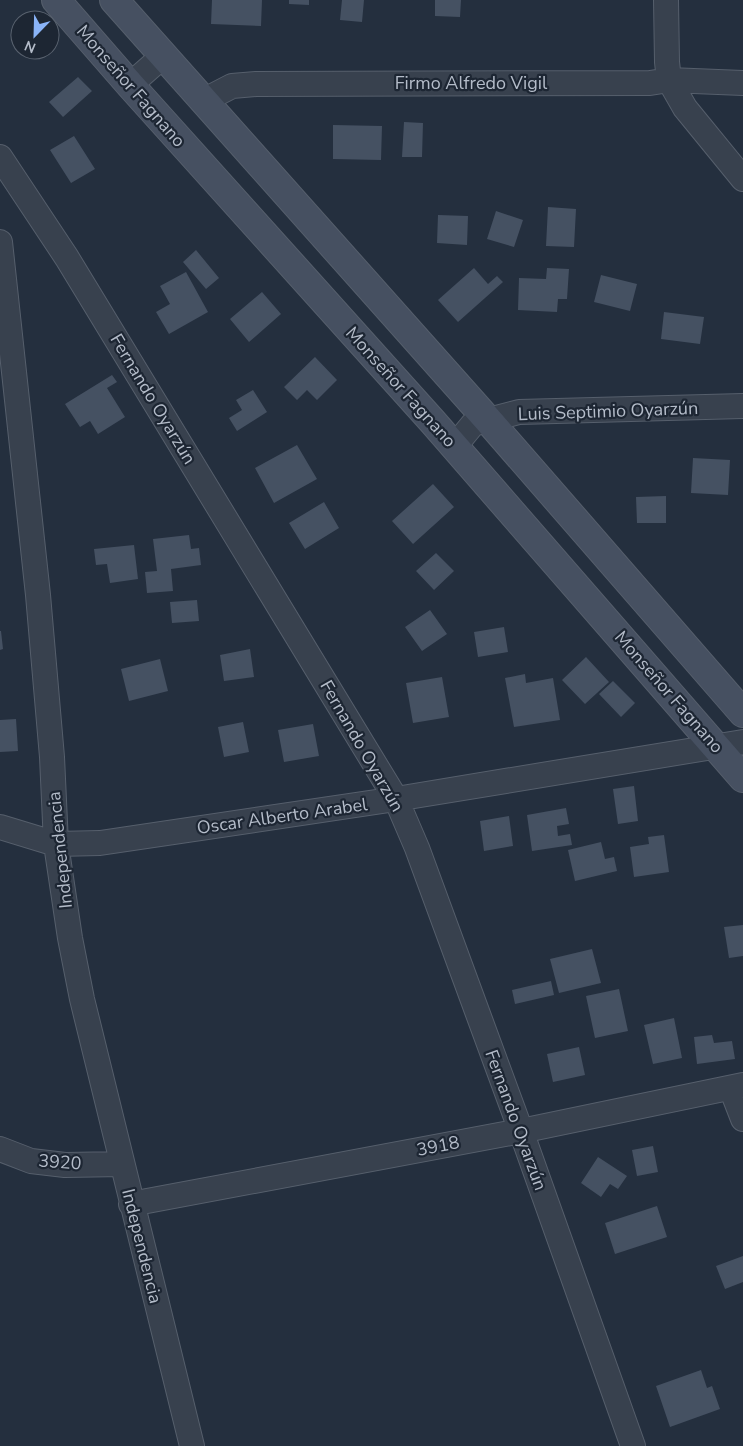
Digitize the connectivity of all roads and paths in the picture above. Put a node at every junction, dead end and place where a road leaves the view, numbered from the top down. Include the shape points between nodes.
1 (56, 0) edge
2 (114, 0) edge
3 (666, 0) edge
4 (163, 56) junction
5 (669, 80) junction
6 (743, 82) edge
7 (130, 85) junction
8 (203, 101) junction
9 (0, 157) edge
10 (743, 178) edge
11 (0, 242) edge
12 (743, 406) edge
13 (488, 420) junction
14 (454, 447) junction
15 (743, 713) edge
16 (743, 742) edge
17 (716, 746) junction
18 (743, 778) edge
19 (396, 799) junction
20 (0, 827) edge
21 (56, 844) junction
22 (737, 1087) edge
23 (743, 1119) edge
24 (521, 1131) junction
25 (0, 1149) edge
26 (122, 1164) junction
27 (132, 1204) junction
28 (192, 1446) edge
29 (633, 1446) edge

1 - 7 street, Monseñor Fagnano
2 - 4 street
3 - 5 street
4 - 7 street
4 - 8 street
5 - 6 street, Firmo Alfredo Vigil
5 - 8 street, Firmo Alfredo Vigil via 650,83 256,84 232,86
5 - 10 street via 685,108
7 - 14 street, Monseñor Fagnano
8 - 13 street
9 - 19 street, Fernando Oyarzún via 68,258
11 - 21 street, Independencia via 38,595
12 - 13 street, Luis Septimio Oyarzún via 520,412
13 - 14 street, Luis Septimio Oyarzún via 472,424
13 - 15 street
14 - 17 street, Monseñor Fagnano
16 - 17 street, Oscar Alberto Arabel
17 - 18 street, Monseñor Fagnano
17 - 19 street, Oscar Alberto Arabel
19 - 21 street, Oscar Alberto Arabel via 100,843
19 - 24 street, Fernando Oyarzún
20 - 21 street, Oscar Alberto Arabel
21 - 26 street, Independencia via 82,999
22 - 23 street
22 - 24 street, 3918
24 - 27 street, 3918
24 - 29 street, Fernando Oyarzún
25 - 26 street, 3920 via 31,1161 65,1165
26 - 27 street, Independencia
27 - 28 street, Independencia

